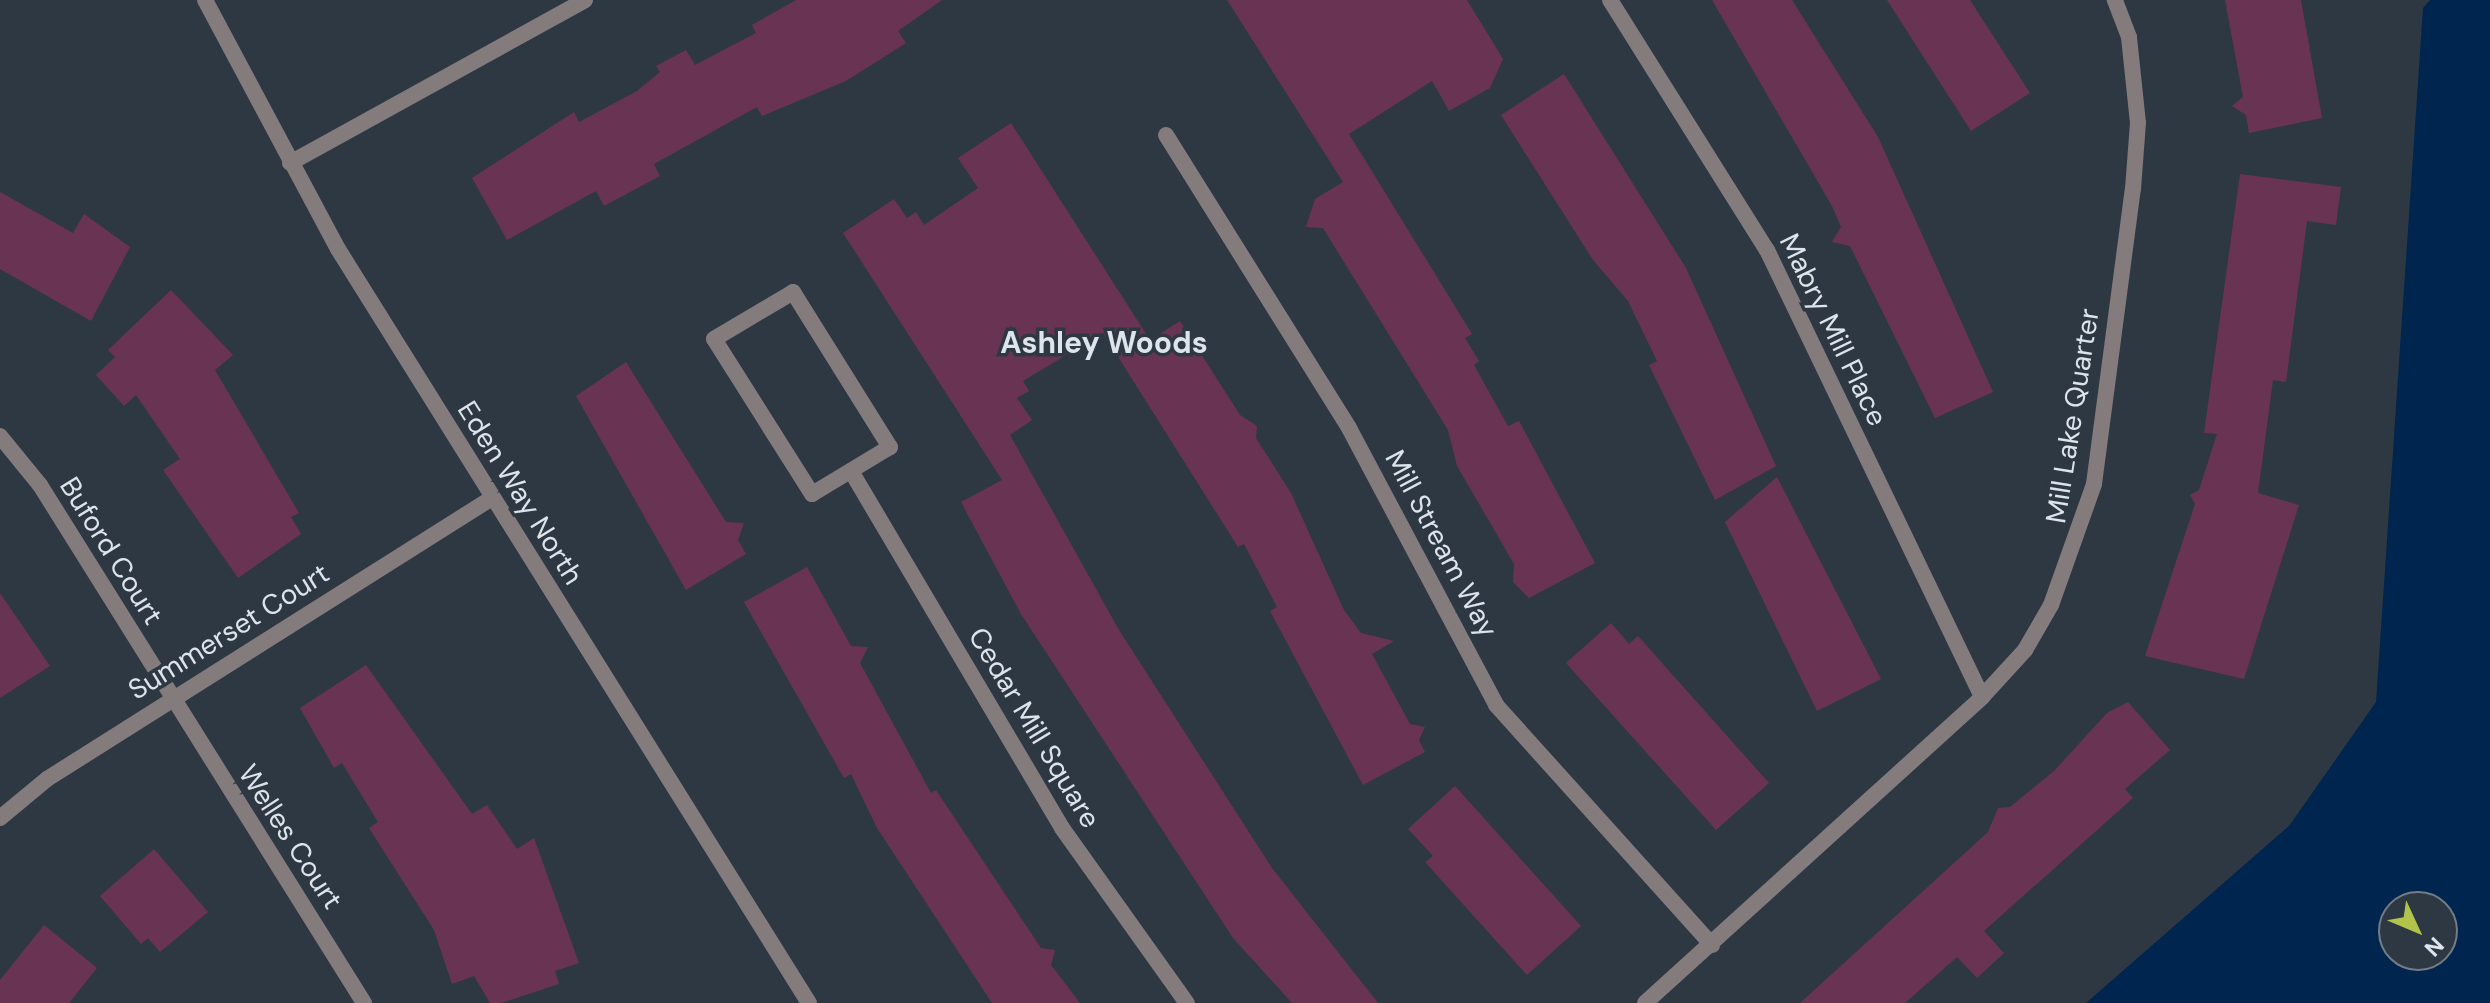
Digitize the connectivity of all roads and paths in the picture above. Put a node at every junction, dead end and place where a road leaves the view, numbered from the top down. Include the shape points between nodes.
1 (205, 0) edge
2 (585, 0) edge
3 (1610, 0) edge
4 (2115, 0) edge
5 (1166, 135) dead end
6 (290, 163) junction
7 (0, 436) edge
8 (851, 471) junction
9 (492, 498) junction
10 (1982, 697) junction
11 (173, 698) junction
12 (0, 818) edge
13 (1712, 945) junction
14 (364, 1003) edge
15 (809, 1003) edge
16 (1187, 1003) edge
17 (1645, 1003) edge

1 - 6 street, Eden Way North
2 - 6 street
3 - 10 street, Mabry Mill Place via 1767,250
4 - 10 street, Mill Lake Quarter via 2129,37 2138,123 2094,484 2051,605 2025,650
5 - 13 street, Mill Stream Way via 1349,428 1496,705
6 - 9 street, Eden Way North
7 - 11 street, Buford Court via 40,485
8 - 8 street via 890,447 793,292 714,339 812,494
8 - 16 street, Cedar Mill Square via 1062,828
9 - 11 street, Summerset Court
9 - 15 street, Eden Way North
10 - 13 street, Mill Lake Quarter
11 - 12 street, Summerset Court
11 - 14 street, Welles Court
13 - 17 street, Mill Lake Quarter

